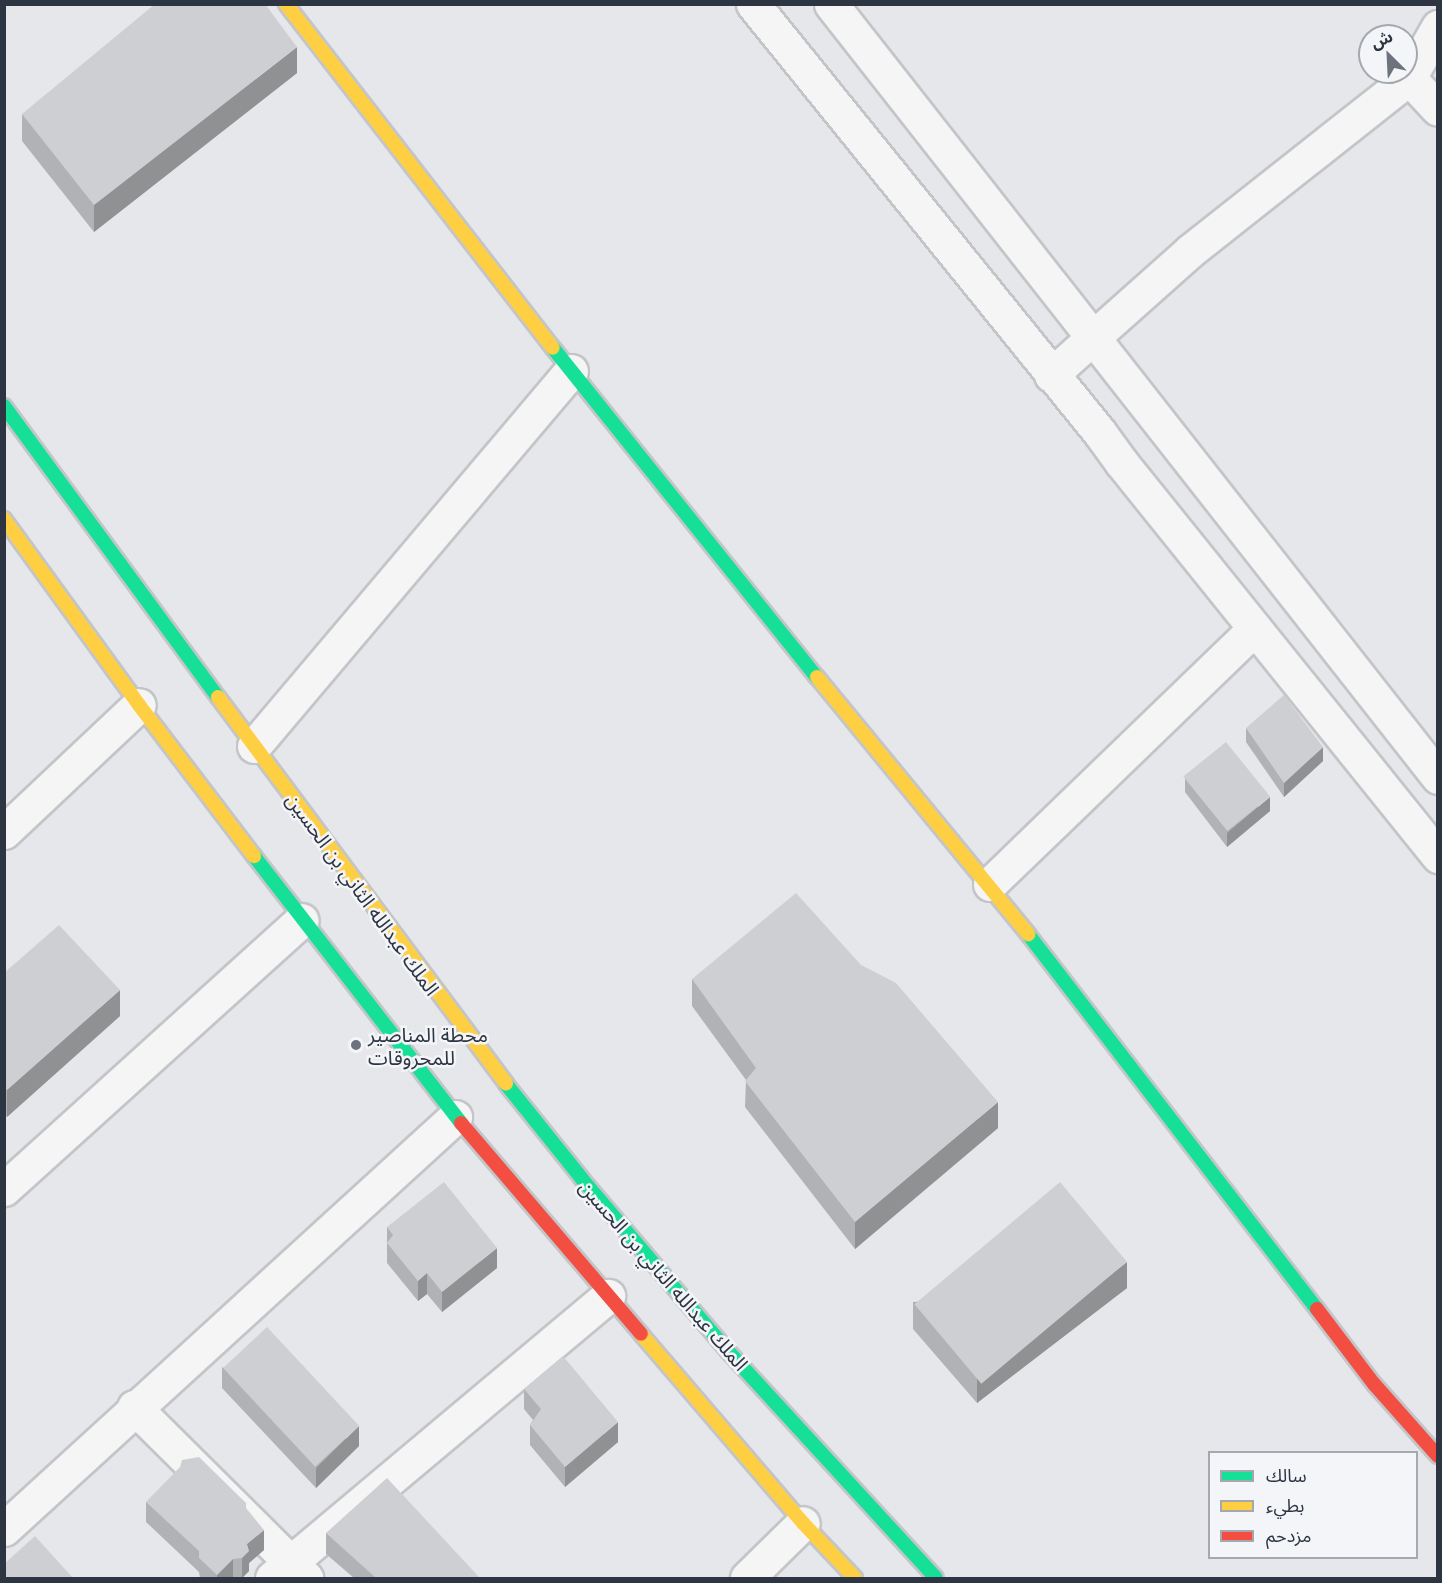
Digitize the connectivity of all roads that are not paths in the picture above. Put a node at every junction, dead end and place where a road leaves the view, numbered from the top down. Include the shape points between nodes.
1 (753, 4) edge
2 (831, 4) edge
3 (290, 6) edge
4 (1437, 27) edge
5 (1418, 62) edge
6 (1401, 84) edge
7 (1414, 84) edge
8 (1437, 109) edge
9 (1092, 337) junction
10 (571, 371) junction
11 (1051, 375) junction
12 (4, 406) edge
13 (8, 531) edge
14 (1255, 628) junction
15 (139, 705) junction
16 (254, 746) junction
17 (1437, 777) edge
18 (4, 832) edge
19 (1437, 856) edge
20 (990, 884) junction
21 (302, 920) junction
22 (455, 1117) junction
23 (4, 1189) edge
24 (608, 1296) junction
25 (134, 1407) junction
26 (1437, 1456) edge
27 (803, 1523) junction
28 (4, 1529) edge
29 (289, 1573) edge
30 (747, 1578) edge
31 (855, 1578) edge
32 (936, 1578) edge

1 - 11 street
2 - 9 street
3 - 10 main road
4 - 5 street
6 - 9 street via 1190,251
7 - 8 street
9 - 11 street
9 - 17 street
10 - 16 street
10 - 20 main road
11 - 14 street
12 - 16 main road, الملك عبدالله الثاني بن الحسين
13 - 15 main road
14 - 19 street
14 - 20 street
15 - 18 street
15 - 21 main road
16 - 32 main road, الملك عبدالله الثاني بن الحسين via 470,1038 582,1179 727,1350
20 - 26 main road via 1374,1383
21 - 22 main road
21 - 23 street
22 - 24 main road
22 - 25 street
24 - 27 main road
24 - 29 street
25 - 28 street
25 - 29 street
27 - 30 street
27 - 31 main road

